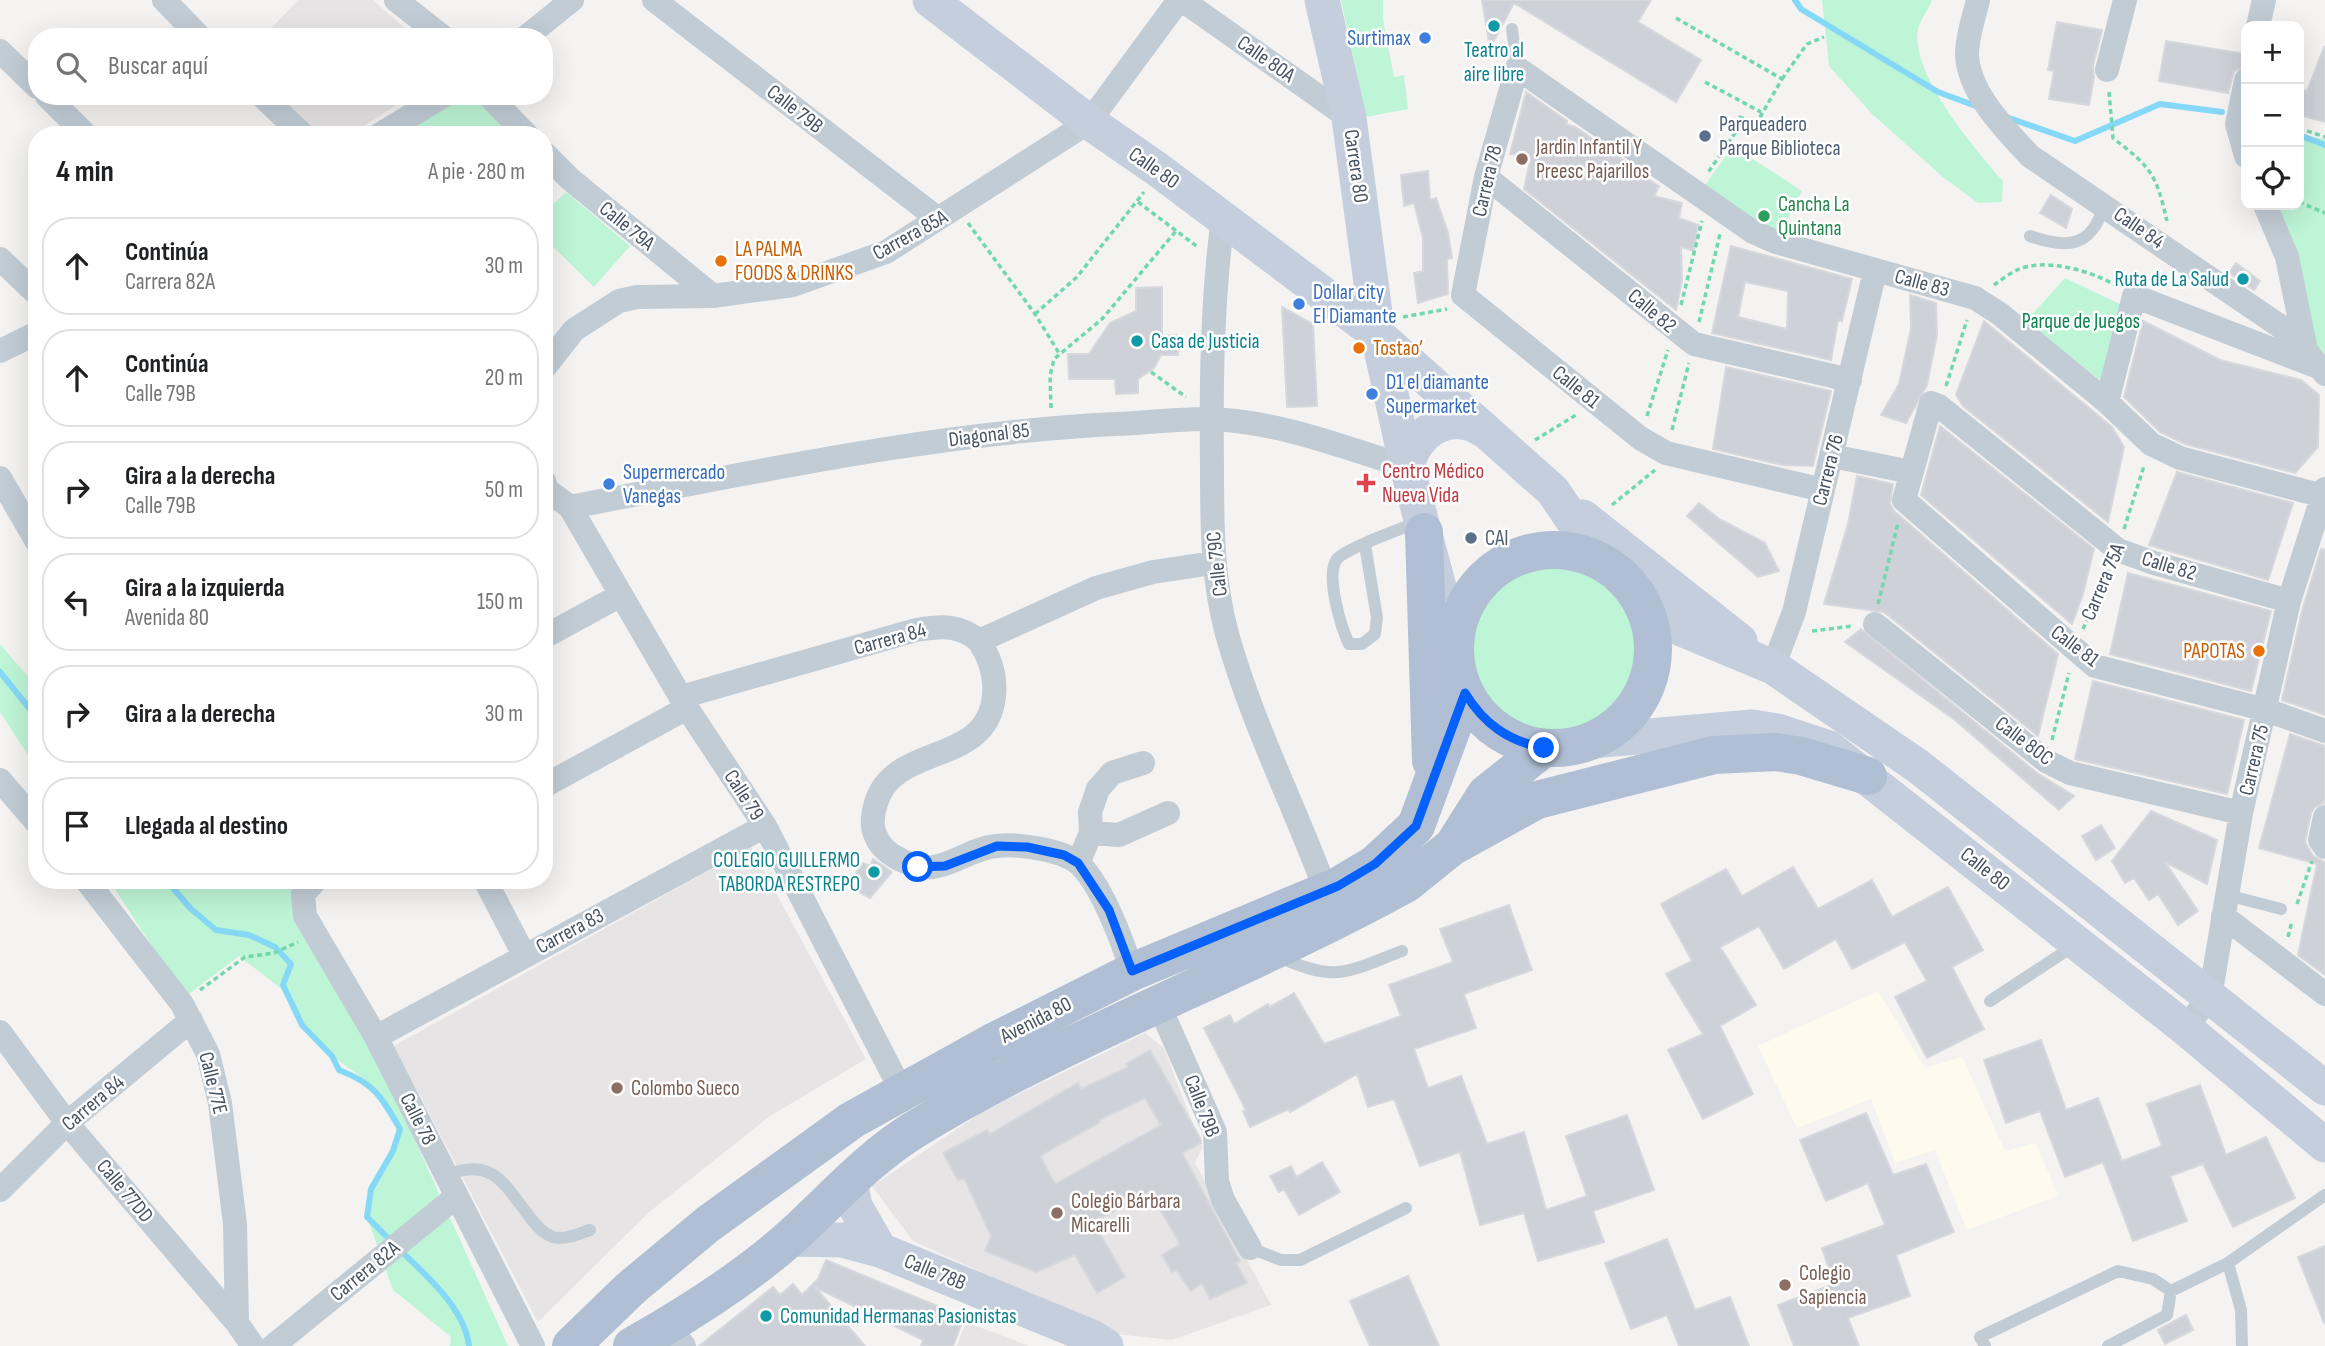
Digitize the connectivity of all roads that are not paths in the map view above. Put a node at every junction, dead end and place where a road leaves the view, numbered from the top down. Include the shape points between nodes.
1 (164, 0) edge
2 (397, 0) edge
3 (572, 0) edge
4 (654, 0) edge
5 (930, 0) edge
6 (1181, 0) edge
7 (1322, 0) edge
8 (1978, 0) edge
9 (2125, 0) edge
10 (2264, 0) edge
11 (2259, 21) edge
12 (191, 28) edge
13 (432, 28) edge
14 (537, 28) edge
15 (1512, 29) dead end
16 (0, 51) edge
17 (1517, 68) junction
18 (2107, 70) road end
19 (28, 77) edge
20 (2245, 84) edge
21 (56, 105) edge
22 (271, 105) edge
23 (428, 105) edge
24 (498, 105) edge
25 (1349, 118) junction
26 (1089, 122) junction
27 (77, 126) edge
28 (294, 126) edge
29 (394, 126) edge
30 (518, 126) edge
31 (2243, 147) edge
32 (553, 162) edge
33 (1486, 177) junction
34 (2104, 205) junction
35 (2267, 210) edge
36 (947, 213) junction
37 (1223, 218) junction
38 (2030, 236) dead end
39 (0, 259) edge
40 (1875, 271) junction
41 (28, 285) edge
42 (1463, 295) joint
43 (713, 296) junction
44 (1378, 327) junction
45 (28, 337) edge
46 (2306, 350) junction
47 (0, 351) edge
48 (553, 357) edge
49 (2324, 371) edge
50 (1850, 380) junction
51 (2107, 402) junction
52 (1211, 419) junction
53 (1499, 443) junction
54 (1832, 456) junction
55 (1407, 467) junction
56 (1911, 472) junction
57 (0, 478) edge
58 (1823, 490) junction
59 (1553, 491) junction
60 (2324, 492) edge
61 (553, 494) edge
62 (570, 507) junction
63 (28, 526) edge
64 (1422, 526) junction
65 (1365, 545) junction
66 (1601, 562) junction
67 (1213, 563) junction
68 (621, 595) junction
69 (2289, 601) junction
70 (1648, 615) junction
71 (1875, 624) road end
72 (553, 632) edge
73 (979, 642) junction
74 (1455, 647) junction
75 (1773, 667) junction
76 (1465, 693) junction
77 (684, 702) junction
78 (2266, 710) junction
79 (2325, 731) edge
80 (1592, 741) junction
81 (1544, 748) junction
82 (1143, 763) dead end
83 (1868, 776) junction
84 (553, 781) edge
85 (1431, 784) junction
86 (1168, 813) dead end
87 (2241, 813) junction
88 (765, 826) junction
89 (1091, 833) junction
90 (1453, 846) junction
91 (1078, 863) junction
92 (93, 889) edge
93 (310, 889) edge
94 (490, 889) edge
95 (1326, 891) junction
96 (2225, 905) junction
97 (2287, 911) road end
98 (2079, 944) junction
99 (1268, 951) junction
100 (1402, 951) dead end
101 (524, 955) junction
102 (1132, 971) junction
103 (2325, 993) edge
104 (2210, 998) junction
105 (1990, 1001) dead end
106 (1158, 1003) junction
107 (187, 1012) junction
108 (2185, 1028) junction
109 (0, 1032) edge
110 (376, 1037) junction
111 (2325, 1088) edge
112 (902, 1092) junction
113 (67, 1123) junction
114 (2325, 1145) edge
115 (849, 1182) junction
116 (452, 1186) junction
117 (0, 1190) edge
118 (2325, 1195) edge
119 (1406, 1208) dead end
120 (708, 1224) junction
121 (590, 1230) dead end
122 (788, 1240) junction
123 (1250, 1248) joint
124 (880, 1250) junction
125 (2228, 1263) junction
126 (734, 1281) junction
127 (2171, 1291) junction
128 (237, 1323) junction
129 (676, 1336) edge
130 (253, 1346) edge
131 (273, 1346) edge
132 (533, 1346) edge
133 (571, 1346) edge
134 (632, 1346) edge
135 (1106, 1346) edge
136 (1985, 1346) edge
137 (2108, 1346) edge
138 (2242, 1346) edge

1 - 12 street
2 - 13 street
3 - 14 street
4 - 36 street, Calle 79B
5 - 26 street, Calle 80
6 - 25 street, Calle 80A
6 - 26 street, Carrera 85A
7 - 25 street, Carrera 80
8 - 34 street, Calle 84 via 1967,55 1984,102 2030,156
9 - 18 street
10 - 11 street
15 - 17 lane
16 - 19 street
17 - 33 street, Carrera 78
17 - 40 street, Calle 83 via 1753,232
20 - 31 street via 2237,124
21 - 27 street
22 - 28 street
23 - 29 street
24 - 30 street
25 - 44 street, Carrera 80
26 - 36 street, Carrera 85A
26 - 37 street, Calle 80
32 - 43 street, Calle 79A
33 - 42 street, Carrera 78
33 - 50 street, Calle 82 via 1694,345
34 - 38 lane via 2101,218 2075,244 2055,245
34 - 46 street, Calle 84 via 2293,335
35 - 46 street via 2287,257
36 - 43 street, Carrera 85A via 886,252 839,271 793,285
37 - 44 street, Calle 80
37 - 52 street, Calle 79C
39 - 41 street
40 - 50 street, Carrera 76
40 - 51 street, Calle 83 via 1975,298
42 - 58 street, Calle 81 via 1640,438 1672,455
43 - 48 street, Carrera 85A via 620,301 574,330
44 - 53 street, Calle 80
44 - 55 street
45 - 47 street
46 - 49 street, Calle 84
49 - 51 street, Calle 84 via 2134,296
50 - 54 street, Carrera 76
51 - 60 street, Calle 83 via 2151,444 2180,458
52 - 55 street, Diagonal 85 via 1312,435
52 - 62 street, Diagonal 85 via 1052,427 855,454
52 - 67 street, Calle 79C
53 - 55 street via 1468,423 1440,424 1417,440
53 - 59 street, Calle 80
54 - 56 street
54 - 58 street, Carrera 76
55 - 64 street
56 - 69 street, Calle 82 via 1935,405 2118,550
56 - 78 street, Calle 81 via 1904,500 2095,666
57 - 63 street
58 - 75 street, Carrera 76
59 - 66 street, Calle 80
59 - 75 street
60 - 69 street, Carrera 75
61 - 62 street
62 - 68 street, Calle 79
64 - 65 lane
64 - 74 street
64 - 85 main road
65 - 65 lane via 1338,557 1334,565 1341,626 1349,643 1362,644 1375,634 1377,618
66 - 70 main road via 1621,576
66 - 74 main road via 1562,551 1542,551 1504,564 1488,576 1464,608
67 - 73 street via 1096,587
67 - 95 street, Calle 79C via 1227,633 1257,725
68 - 72 street
68 - 77 street, Calle 79
69 - 78 street, Carrera 75
70 - 75 street, Calle 80
70 - 80 main road via 1654,652 1646,689 1624,720
71 - 87 street, Calle 80C via 2046,761 2070,773
73 - 77 street, Carrera 84 via 952,627 916,630
73 - 91 street via 995,679 987,722 963,745 909,765 893,777 878,797 873,825 878,841 891,855 918,867 945,866 1003,846 1056,853
74 - 76 main road
75 - 104 street, Calle 80 via 1919,766
76 - 81 main road via 1498,730
76 - 85 main road, Avenida 80
77 - 84 street, Carrera 84
77 - 88 street, Calle 79
78 - 79 street, Calle 81
78 - 87 street, Carrera 75
80 - 81 main road
80 - 83 street, Calle 80 via 1725,728 1765,729 1829,748
81 - 90 main road, Avenida 80 via 1486,793
82 - 89 street via 1112,773 1098,789 1090,812
83 - 90 main road via 1776,752 1714,755 1537,800
83 - 98 street, Calle 80
85 - 95 main road, Avenida 80 via 1422,813 1409,833 1375,864
86 - 89 street via 1119,835
87 - 96 street, Carrera 75
88 - 101 street, Carrera 83
88 - 112 street, Calle 79
89 - 91 street
90 - 99 main road, Avenida 80 via 1407,883
91 - 102 street via 1109,910
92 - 107 street, Calle 77E
93 - 110 street, Calle 78 via 305,916
94 - 101 street
95 - 102 main road, Avenida 80
96 - 97 lane
96 - 103 street
96 - 104 street, Carrera 75
98 - 105 lane
98 - 108 street, Calle 80
99 - 100 lane via 1322,974 1341,974
99 - 106 main road, Avenida 80
101 - 110 street, Carrera 83
102 - 112 main road, Avenida 80
104 - 108 street
104 - 111 street, Calle 80
106 - 115 main road, Avenida 80 via 917,1128
106 - 123 street, Calle 79B via 1215,1132 1217,1181 1223,1200
107 - 113 street, Carrera 84
107 - 128 street, Calle 77E via 208,1054 220,1103 235,1224
108 - 114 street, Calle 80
109 - 113 street, Calle 77DD
110 - 116 street, Calle 78
112 - 120 main road, Avenida 80 via 852,1120
113 - 117 street, Carrera 84
113 - 128 street, Calle 77DD
115 - 122 main road, Avenida 80
115 - 124 street, Calle 78B via 855,1206
116 - 121 lane via 464,1168 483,1168 502,1182 551,1237
116 - 131 street, Carrera 82A via 382,1257
116 - 132 street, Calle 78
118 - 125 lane
119 - 123 lane via 1300,1260 1281,1260
120 - 126 main road via 687,1257 687,1273 700,1283
120 - 133 main road, Avenida 80
122 - 124 street, Calle 78B via 842,1240
122 - 126 main road, Avenida 80
124 - 135 street, Calle 78B
125 - 127 lane
125 - 138 lane via 2241,1310
126 - 129 main road, Avenida 80
127 - 136 lane via 2153,1279 2118,1271 1980,1337
127 - 137 lane via 2167,1315
128 - 130 street, Calle 77DD
129 - 134 main road, Avenida 80

